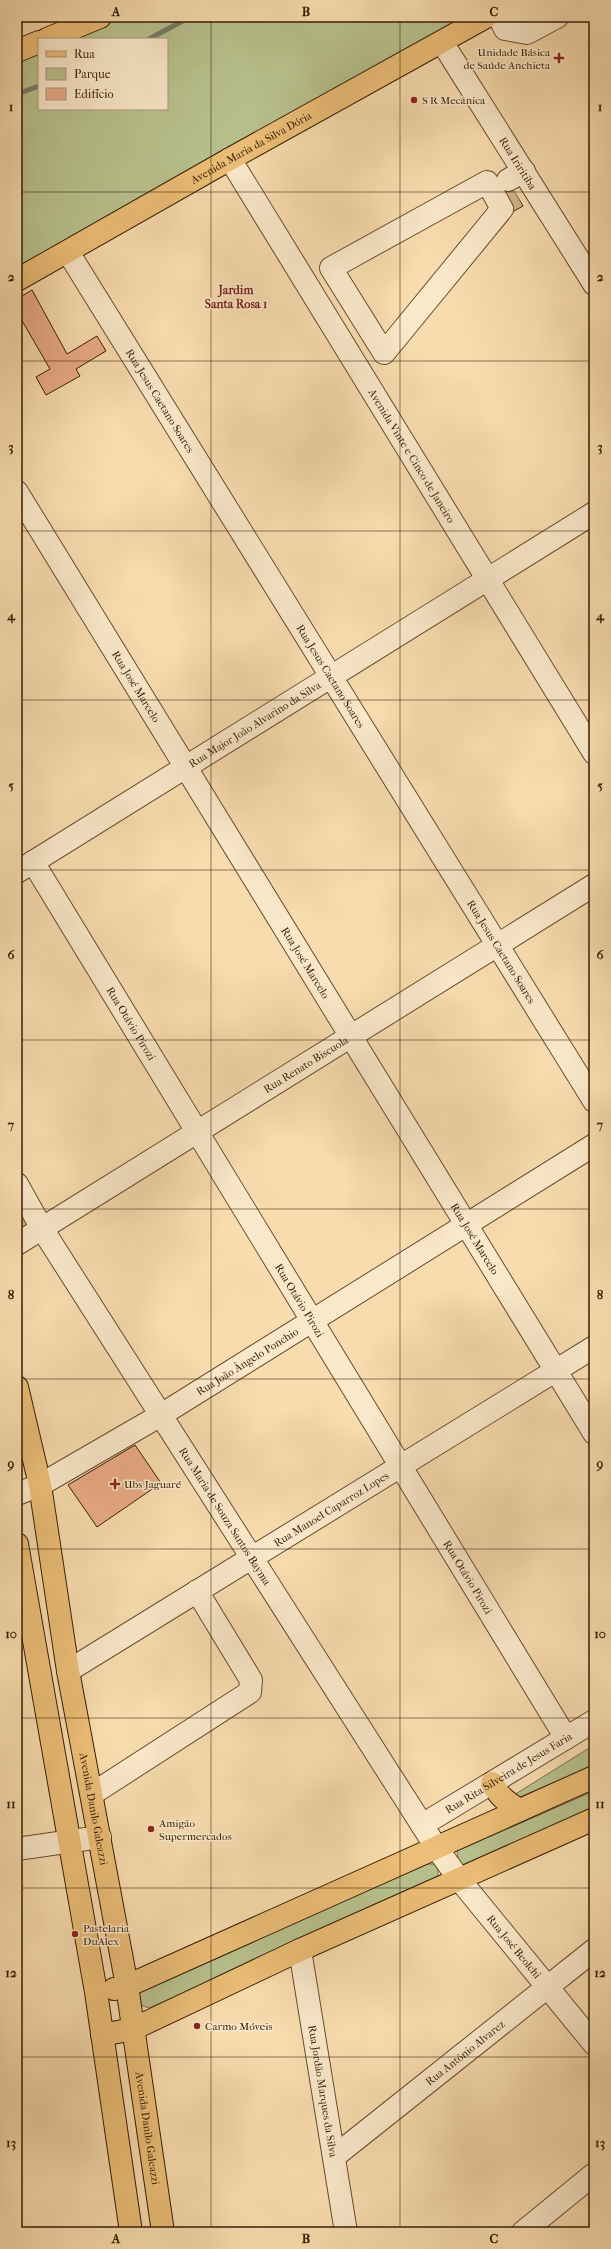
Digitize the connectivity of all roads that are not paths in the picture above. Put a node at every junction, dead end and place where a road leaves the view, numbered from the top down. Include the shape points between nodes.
1 (100, 17) edge
2 (486, 17) edge
3 (499, 17) edge
4 (557, 17) edge
5 (49, 38) edge
6 (38, 42) edge
7 (442, 42) junction
8 (17, 51) edge
9 (230, 159) junction
10 (509, 190) junction
11 (68, 252) junction
12 (17, 280) edge
13 (594, 284) edge
14 (17, 492) edge
15 (594, 513) edge
16 (488, 579) junction
17 (332, 676) junction
18 (594, 753) edge
19 (186, 767) junction
20 (25, 867) edge
21 (594, 885) edge
22 (498, 944) junction
23 (350, 1036) junction
24 (594, 1101) edge
25 (196, 1131) junction
26 (594, 1145) edge
27 (17, 1184) edge
28 (466, 1225) junction
29 (41, 1227) junction
30 (17, 1244) edge
31 (312, 1321) junction
32 (594, 1347) edge
33 (556, 1371) junction
34 (17, 1387) edge
35 (161, 1415) junction
36 (594, 1434) edge
37 (401, 1466) junction
38 (40, 1485) junction
39 (17, 1494) edge
40 (17, 1544) edge
41 (252, 1558) junction
42 (197, 1591) junction
43 (68, 1671) junction
44 (594, 1721) edge
45 (566, 1738) junction
46 (594, 1777) edge
47 (492, 1783) junction
48 (92, 1794) junction
49 (520, 1810) junction
50 (594, 1819) edge
51 (422, 1825) junction
52 (100, 1837) junction
53 (68, 1842) junction
54 (436, 1847) junction
55 (17, 1850) edge
56 (459, 1879) junction
57 (300, 1950) junction
58 (594, 1950) edge
59 (127, 1986) junction
60 (548, 1988) junction
61 (96, 1992) junction
62 (133, 2029) junction
63 (102, 2035) junction
64 (594, 2044) edge
65 (335, 2156) junction
66 (594, 2174) edge
67 (130, 2232) edge
68 (163, 2232) edge
69 (346, 2232) edge
70 (523, 2232) edge

1 - 5 main road
2 - 7 main road, Avenida Maria da Silva Dória
3 - 4 street via 505,29 527,33
6 - 8 main road
7 - 9 main road, Avenida Maria da Silva Dória
7 - 10 street, Rua Iriritiba
9 - 11 main road, Avenida Maria da Silva Dória
9 - 16 street, Avenida Vinte e Cinco de Janeiro
10 - 10 street via 487,182 331,268 384,353 502,209
10 - 13 street, Rua Iriritiba
11 - 12 main road, Avenida Maria da Silva Dória
11 - 17 street, Rua Jesus Caetano Soares
14 - 19 street, Rua José Marcelo
15 - 16 street, Rua Major João Alvarino da Silva
16 - 17 street, Rua Major João Alvarino da Silva
16 - 18 street, Avenida Vinte e Cinco de Janeiro
17 - 19 street, Rua Major João Alvarino da Silva
17 - 22 street, Rua Jesus Caetano Soares
19 - 20 street, Rua Major João Alvarino da Silva
19 - 23 street, Rua José Marcelo
20 - 25 street, Rua Otávio Pirozi
21 - 22 street, Rua Renato Biscuola
22 - 23 street, Rua Renato Biscuola
22 - 24 street, Rua Jesus Caetano Soares
23 - 25 street, Rua Renato Biscuola
23 - 28 street, Rua José Marcelo
25 - 29 street, Rua Renato Biscuola
25 - 31 street, Rua Otávio Pirozi
26 - 28 street, Rua João Ângelo Ponchio
27 - 29 street, Rua Maria de Souza Santos Bayma
28 - 31 street, Rua João Ângelo Ponchio
28 - 33 street, Rua José Marcelo
29 - 30 street, Rua Renato Biscuola
29 - 35 street, Rua Maria de Souza Santos Bayma
31 - 35 street, Rua João Ângelo Ponchio
31 - 37 street, Rua Otávio Pirozi
32 - 33 street, Rua Manoel Caparroz Lopes
33 - 36 street, Rua José Marcelo
33 - 37 street, Rua Manoel Caparroz Lopes
34 - 38 main road, Avenida Danilo Galeazzi
35 - 38 street, Rua João Ângelo Ponchio
35 - 41 street, Rua Maria de Souza Santos Bayma
37 - 41 street, Rua Manoel Caparroz Lopes
37 - 45 street, Rua Otávio Pirozi
38 - 39 street, Rua João Ângelo Ponchio
38 - 43 main road, Avenida Danilo Galeazzi
40 - 53 main road
41 - 42 street, Rua Manoel Caparroz Lopes
41 - 51 street, Rua Maria de Souza Santos Bayma
42 - 43 street, Rua Manoel Caparroz Lopes
42 - 48 street via 251,1680 250,1692
43 - 48 main road, Avenida Danilo Galeazzi
44 - 45 street, Rua Rita Silveira de Jesus Faria
45 - 47 street, Rua Rita Silveira de Jesus Faria
46 - 49 main road
47 - 49 main road via 507,1804
47 - 51 street, Rua Rita Silveira de Jesus Faria
48 - 52 main road, Avenida Danilo Galeazzi
49 - 54 main road
50 - 56 main road
51 - 54 street, Rua Maria de Souza Santos Bayma
52 - 53 street
52 - 59 main road, Avenida Danilo Galeazzi
53 - 55 street
53 - 61 main road
54 - 56 street, Rua José Beolchi
54 - 59 main road
56 - 57 main road
56 - 60 street, Rua José Beolchi
57 - 62 main road
57 - 65 street, Rua Jordão Marques da Silva
58 - 60 street, Rua Antônio Alvarez
59 - 61 main road
59 - 62 main road, Avenida Danilo Galeazzi
60 - 64 street, Rua José Beolchi
60 - 65 street, Rua Antônio Alvarez
61 - 63 main road
62 - 63 main road
62 - 68 main road, Avenida Danilo Galeazzi
63 - 67 main road
65 - 69 street, Rua Jordão Marques da Silva
66 - 70 street

